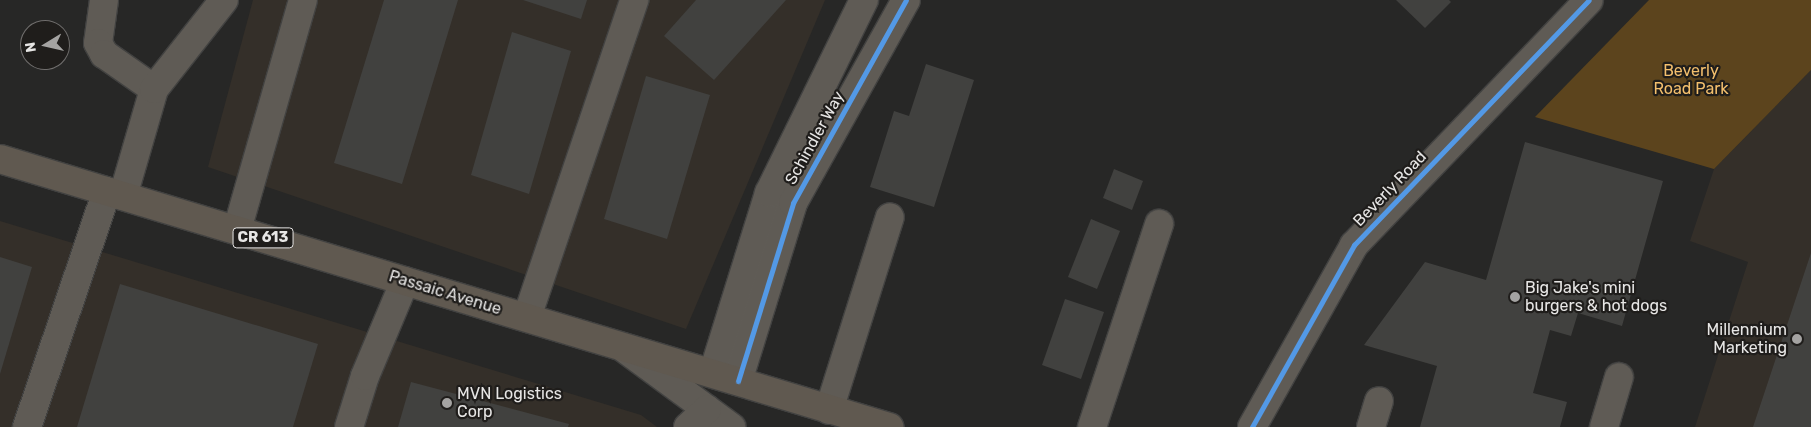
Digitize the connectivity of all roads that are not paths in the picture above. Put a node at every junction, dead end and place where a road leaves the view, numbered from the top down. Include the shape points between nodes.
1 (104, 0) edge
2 (224, 0) edge
3 (303, 0) edge
4 (864, 0) edge
5 (906, 0) edge
6 (635, 2) edge
7 (1579, 3) edge
8 (154, 89) junction
9 (0, 159) edge
10 (115, 194) junction
11 (890, 217) dead end
12 (1159, 224) dead end
13 (237, 230) junction
14 (405, 281) junction
15 (527, 317) junction
16 (620, 345) junction
17 (726, 377) junction
18 (1619, 377) dead end
19 (1379, 402) dead end
20 (829, 410) junction
21 (698, 418) edge
22 (27, 427) edge
23 (349, 427) edge
24 (731, 427) edge
25 (889, 427) edge
26 (1092, 427) edge
27 (1252, 427) edge
28 (1371, 427) edge
29 (1604, 427) edge

1 - 8 street via 96,32 104,54
2 - 8 street
3 - 13 street
4 - 17 street, Schindler Way via 769,193
5 - 17 street, Schindler Way via 793,203
6 - 15 street
7 - 27 street, Beverly Road via 1354,245
8 - 10 street
9 - 10 main road, Passaic Avenue / CR 613
10 - 13 main road, Passaic Avenue / CR 613
10 - 22 street
11 - 20 street
12 - 26 street
13 - 14 main road, Passaic Avenue / CR 613
14 - 15 main road, Passaic Avenue / CR 613
14 - 23 street via 365,376
15 - 16 main road, Passaic Avenue / CR 613
16 - 17 main road, Passaic Avenue / CR 613
16 - 21 street
17 - 20 main road, Passaic Avenue / CR 613
18 - 29 street
19 - 28 street
20 - 25 main road, Passaic Avenue / CR 613
21 - 24 street

